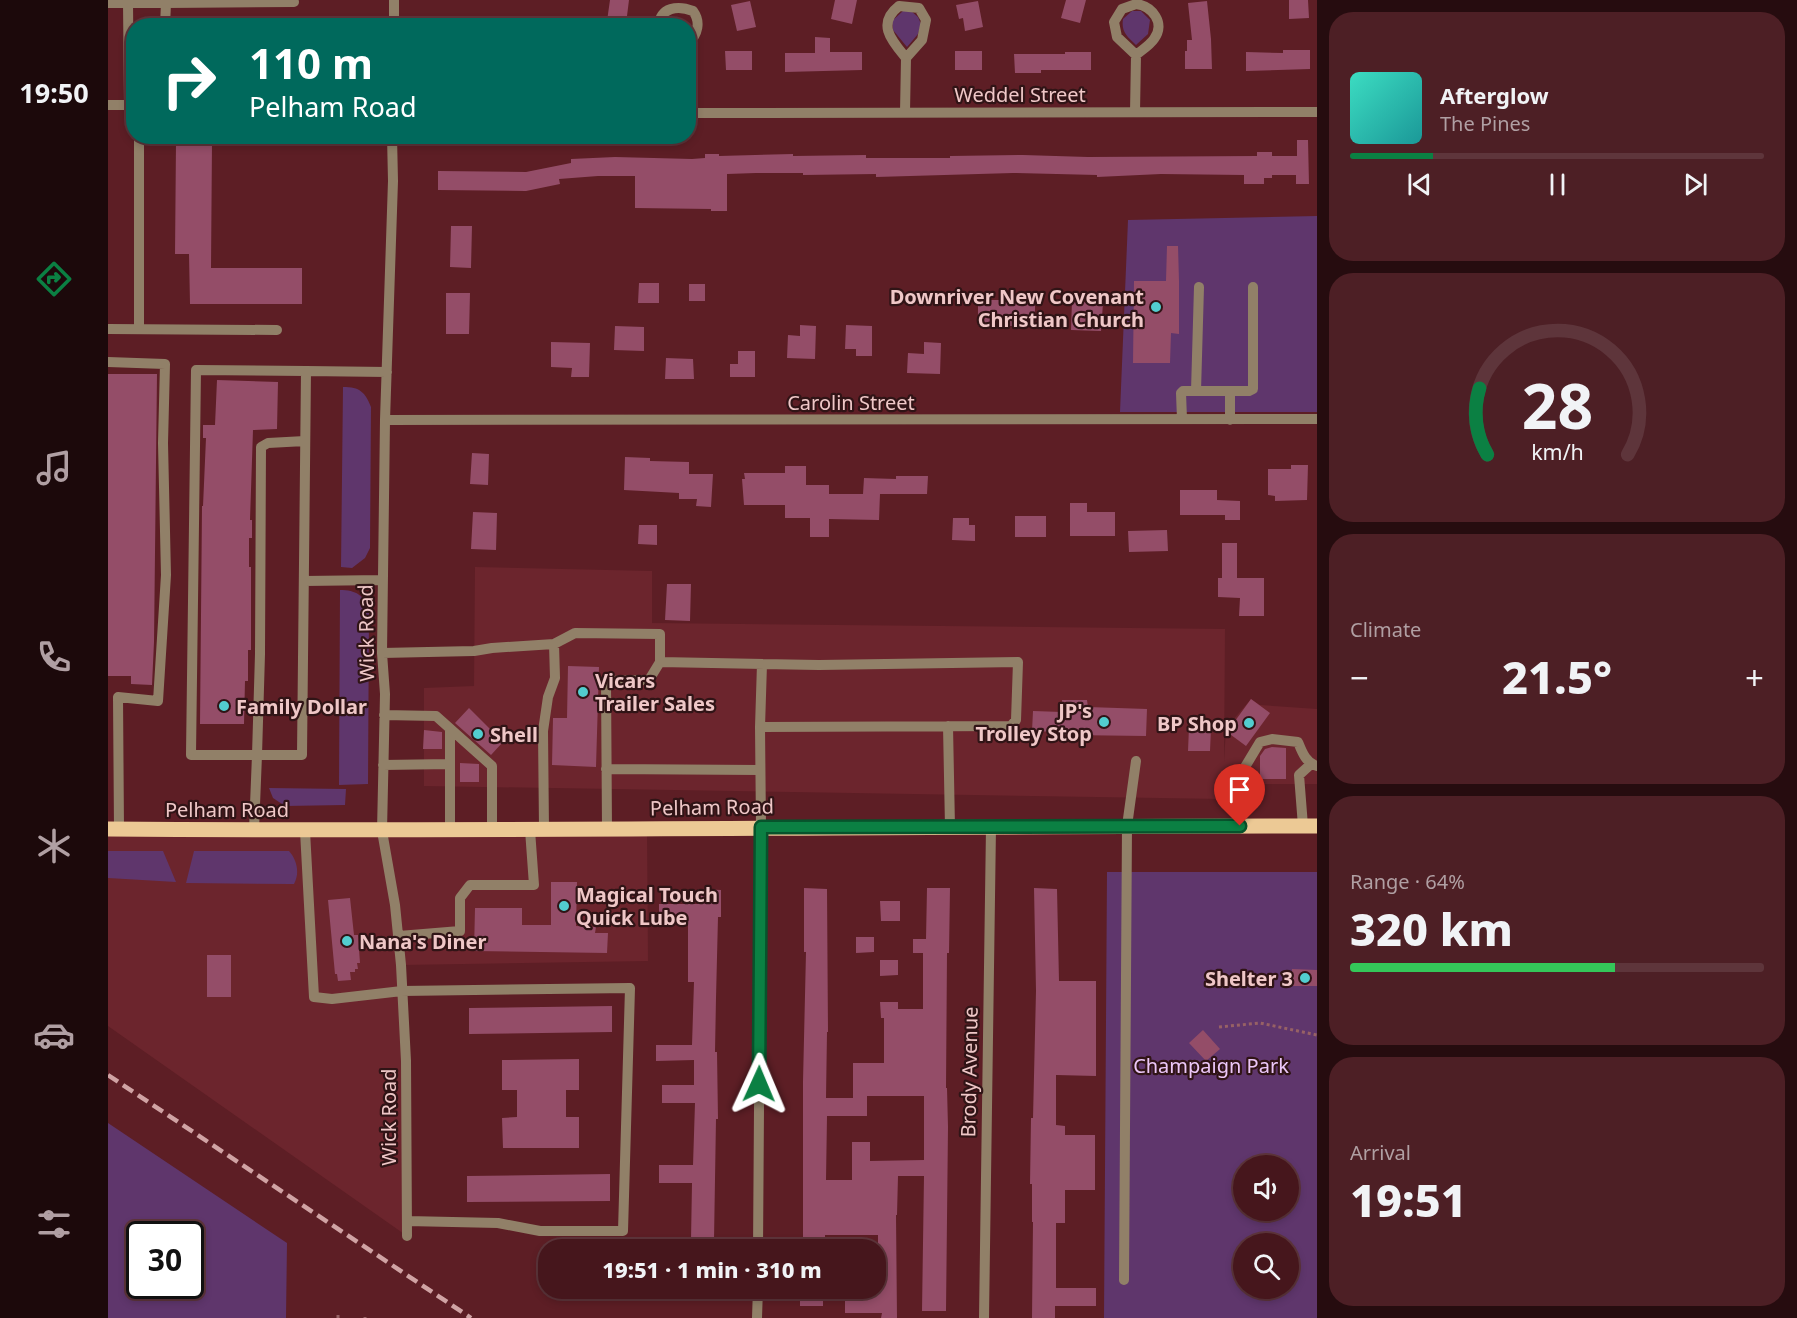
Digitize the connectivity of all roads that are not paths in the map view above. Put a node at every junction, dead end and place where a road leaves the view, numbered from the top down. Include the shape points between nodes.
1 (394, 0) edge
2 (294, 2) dead end
3 (108, 3) edge
4 (128, 3) junction
5 (166, 3) junction
6 (128, 18) edge
7 (165, 18) edge
8 (394, 18) edge
9 (659, 18) edge
10 (696, 32) edge
11 (1136, 55) junction
12 (906, 58) junction
13 (108, 105) edge
14 (126, 105) edge
15 (905, 112) junction
16 (1135, 112) junction
17 (1317, 112) edge
18 (696, 113) edge
19 (140, 144) edge
20 (392, 144) edge
21 (1198, 287) dead end
22 (1252, 287) dead end
23 (108, 329) edge
24 (139, 329) junction
25 (277, 330) dead end
26 (108, 362) edge
27 (306, 371) junction
28 (387, 372) junction
29 (1196, 391) junction
30 (1230, 391) junction
31 (1182, 419) junction
32 (1317, 419) edge
33 (385, 420) junction
34 (1230, 420) junction
35 (305, 441) junction
36 (383, 580) junction
37 (304, 581) junction
38 (554, 644) junction
39 (382, 653) junction
40 (660, 662) junction
41 (762, 664) junction
42 (384, 715) junction
43 (948, 726) junction
44 (760, 727) junction
45 (450, 729) junction
46 (256, 755) junction
47 (1136, 761) dead end
48 (450, 764) junction
49 (383, 765) junction
50 (1314, 765) edge
51 (606, 769) junction
52 (760, 770) junction
53 (1127, 826) junction
54 (1240, 826) junction
55 (1310, 826) edge
56 (761, 827) junction
57 (950, 827) junction
58 (991, 827) junction
59 (114, 829) edge
60 (607, 829) junction
61 (254, 830) junction
62 (450, 830) junction
63 (492, 830) junction
64 (537, 830) junction
65 (305, 831) junction
66 (382, 831) junction
67 (399, 936) junction
68 (402, 991) junction
69 (407, 1221) junction
70 (407, 1236) dead end
71 (758, 1239) edge
72 (1124, 1280) dead end
73 (758, 1299) edge
74 (757, 1318) edge
75 (984, 1318) edge

1 - 8 street
2 - 5 street
3 - 4 street
4 - 5 street
4 - 6 street
5 - 7 street
9 - 10 street via 675,7 693,11 698,18
11 - 11 street via 1154,39 1158,26 1154,13 1136,4 1122,9 1114,22 1117,37
11 - 16 street
12 - 12 street via 922,40 926,20 919,8 899,6 886,25
12 - 15 street
13 - 14 street
15 - 16 street, Weddel Street
15 - 18 street, Weddel Street
16 - 17 street, Weddel Street
19 - 24 street
20 - 28 street, Wick Road
21 - 29 street
22 - 30 street via 1253,389
23 - 24 street
24 - 25 street
26 - 59 street via 165,364 166,575 158,701 118,697
27 - 28 street
27 - 35 street
27 - 46 street via 196,370 191,755
28 - 33 street, Wick Road
29 - 30 street
29 - 31 street via 1181,393
30 - 34 street
31 - 33 street, Carolin Street
31 - 34 street, Carolin Street
32 - 34 street, Carolin Street
33 - 36 street, Wick Road
35 - 37 street
35 - 46 street via 268,443 261,447
36 - 37 street
36 - 39 street, Wick Road
37 - 46 street via 302,755
38 - 39 street
38 - 40 street via 575,633 660,634
38 - 64 street via 555,678 543,731
39 - 42 street, Wick Road
40 - 41 street
40 - 51 street via 649,680 606,681
41 - 43 street via 1018,663 1016,720 1011,726
41 - 44 street
42 - 45 street via 436,716
42 - 49 street, Wick Road
43 - 44 street
43 - 57 street
44 - 52 street
45 - 48 street
45 - 63 street via 492,766
46 - 61 street
47 - 53 street
48 - 49 street
48 - 62 street
49 - 66 street, Wick Road
50 - 54 street via 1303,755 1298,742 1260,742 1245,766
50 - 55 street via 1299,775
51 - 52 street
51 - 60 street
52 - 56 street
53 - 54 main road, Pelham Road
53 - 58 main road, Pelham Road
53 - 72 street
54 - 55 main road, Pelham Road
56 - 57 main road, Pelham Road
56 - 60 main road, Pelham Road
56 - 71 street
57 - 58 main road, Pelham Road
58 - 75 street, Brody Avenue
59 - 61 main road, Pelham Road
60 - 64 main road, Pelham Road
61 - 65 main road, Pelham Road
62 - 63 main road, Pelham Road
62 - 66 main road, Pelham Road
63 - 64 main road, Pelham Road
64 - 67 street via 534,885 470,885 460,898 460,931
65 - 66 main road, Pelham Road
65 - 68 street via 314,997 332,999
66 - 67 street, Wick Road
67 - 68 street, Wick Road
68 - 69 street, Wick Road
68 - 69 street via 630,988 623,1231 540,1231 498,1223
69 - 70 street, Wick Road
73 - 74 street

